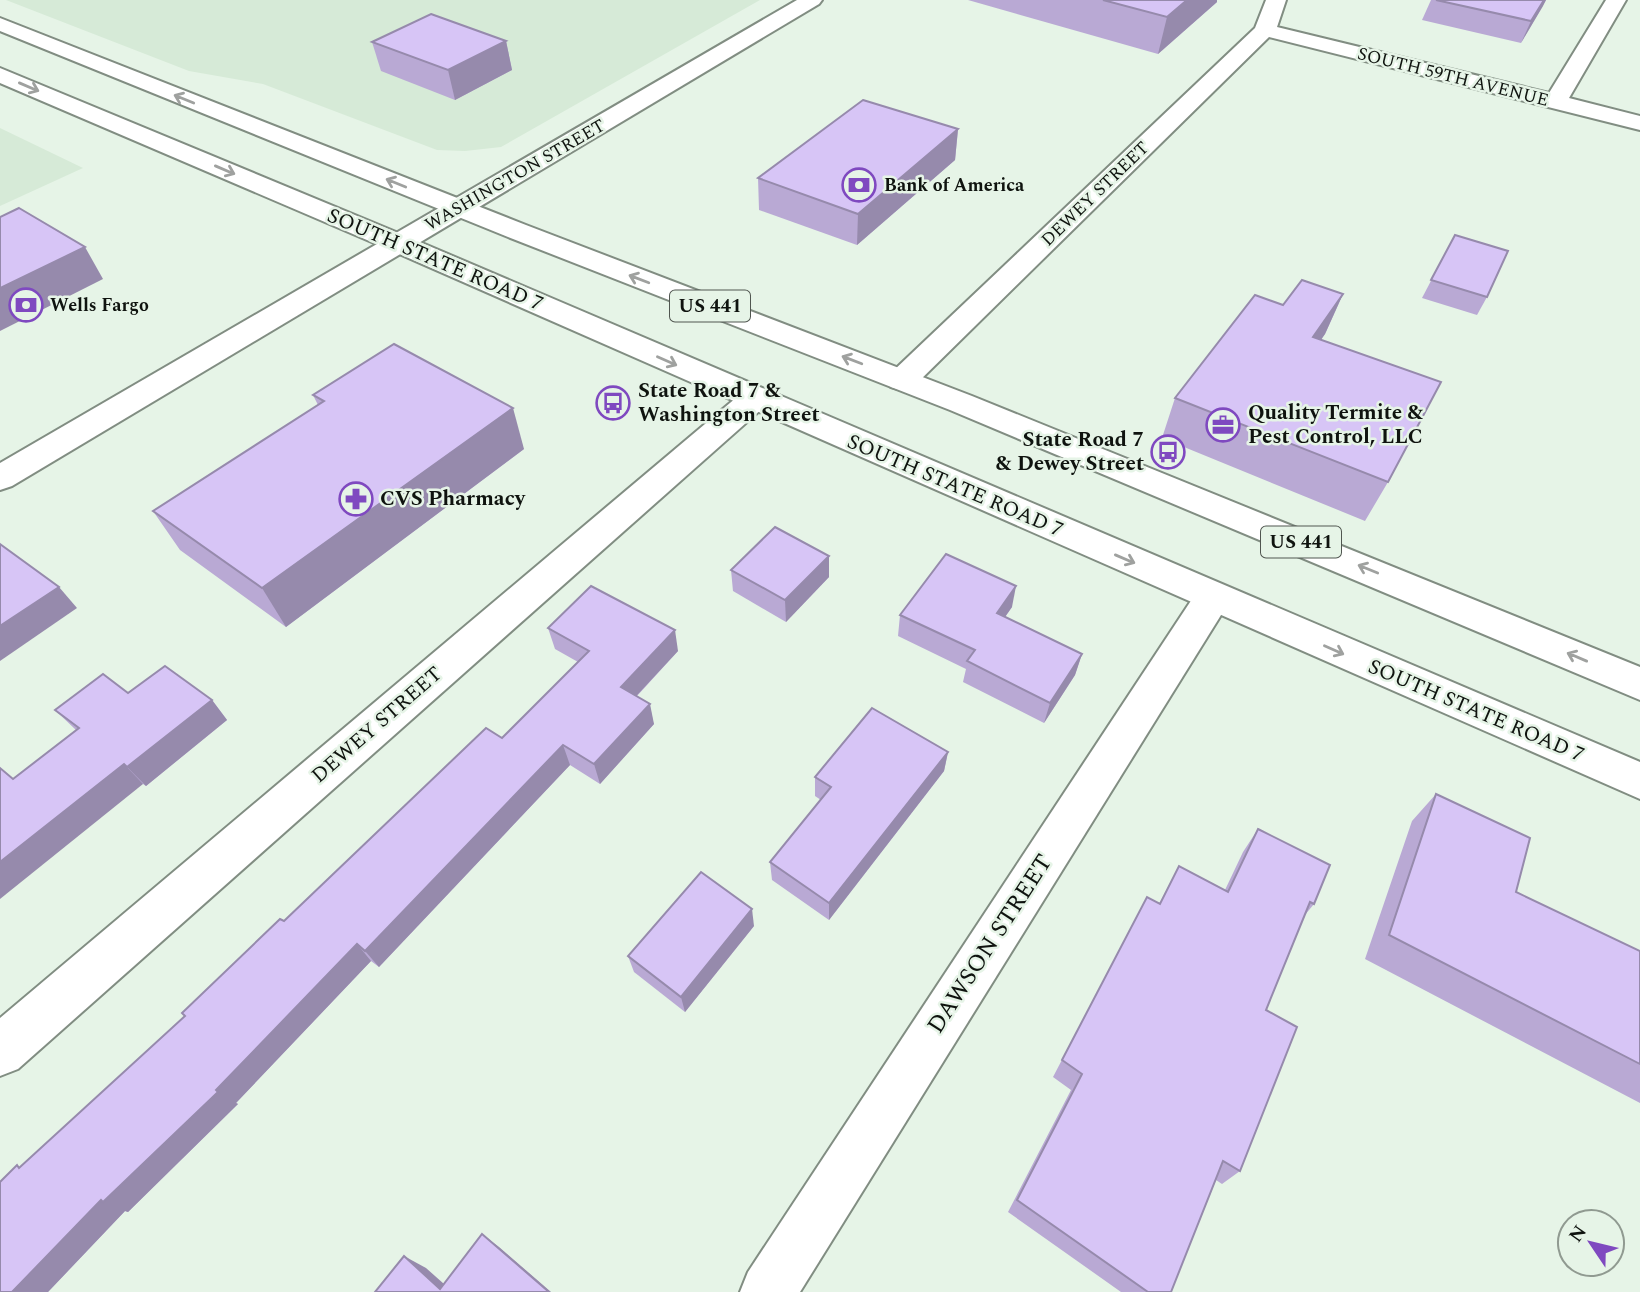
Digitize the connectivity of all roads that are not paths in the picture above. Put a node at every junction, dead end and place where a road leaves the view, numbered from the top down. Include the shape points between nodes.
1 (812, 0) edge
2 (1276, 0) edge
3 (1616, 0) edge
4 (0, 24) edge
5 (1265, 30) junction
6 (0, 75) edge
7 (1555, 102) junction
8 (1640, 123) edge
9 (459, 208) junction
10 (398, 243) junction
11 (902, 380) junction
12 (754, 399) junction
13 (0, 478) edge
14 (1213, 597) junction
15 (1640, 684) edge
16 (1638, 779) edge
17 (0, 1051) edge
18 (768, 1292) edge

1 - 9 street, WASHINGTON STREET
2 - 5 street, DEWEY STREET
3 - 7 street
9 -> 4 street, US 441
5 - 7 street, SOUTH 59TH AVENUE
5 - 11 street, DEWEY STREET
6 -> 10 street, SOUTH STATE ROAD 7
7 - 8 street, SOUTH 59TH AVENUE
9 - 10 street, WASHINGTON STREET
11 -> 9 street, US 441
10 -> 12 street, SOUTH STATE ROAD 7
10 - 13 street, WASHINGTON STREET
15 -> 11 street, US 441
12 -> 14 street, SOUTH STATE ROAD 7
12 - 17 street, DEWEY STREET
14 -> 16 street, SOUTH STATE ROAD 7
14 - 18 street, DAWSON STREET

